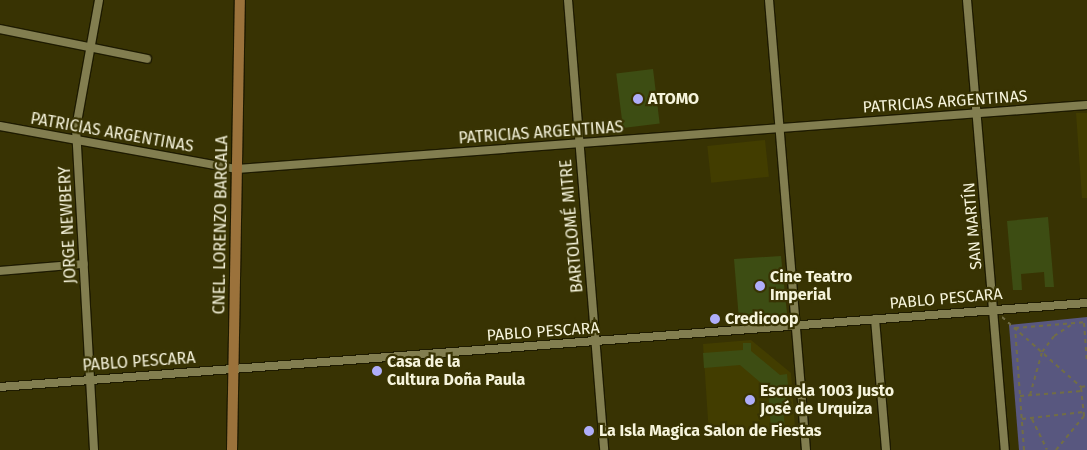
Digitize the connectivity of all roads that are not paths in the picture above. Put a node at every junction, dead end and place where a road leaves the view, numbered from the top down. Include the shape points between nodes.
1 (99, 0) edge
2 (240, 0) edge
3 (568, 0) edge
4 (770, 0) edge
5 (967, 0) edge
6 (0, 29) edge
7 (90, 47) junction
8 (147, 59) dead end
9 (1087, 105) edge
10 (977, 113) junction
11 (0, 126) edge
12 (780, 128) junction
13 (76, 141) junction
14 (579, 144) junction
15 (237, 170) junction
16 (84, 264) junction
17 (0, 271) edge
18 (1087, 303) edge
19 (993, 309) junction
20 (874, 319) junction
21 (796, 326) junction
22 (595, 342) junction
23 (233, 369) junction
24 (91, 379) junction
25 (0, 387) edge
26 (94, 450) edge
27 (232, 450) edge
28 (604, 450) edge
29 (806, 450) edge
30 (886, 450) edge
31 (1005, 450) edge

1 - 7 street, JORGE NEWBERY
2 - 15 street, CNEL. LORENZO BARCALA
3 - 14 street, BARTOLOMÉ MITRE
4 - 12 street
5 - 10 street, SAN MARTÍN
6 - 7 street
7 - 8 street
7 - 13 street, JORGE NEWBERY
9 - 10 street, PATRICIAS ARGENTINAS
10 - 12 street, PATRICIAS ARGENTINAS
10 - 19 street, SAN MARTÍN
11 - 13 street, PATRICIAS ARGENTINAS
12 - 14 street, PATRICIAS ARGENTINAS
12 - 21 street
13 - 15 street, PATRICIAS ARGENTINAS
13 - 16 street, JORGE NEWBERY
14 - 15 street, PATRICIAS ARGENTINAS
14 - 22 street, BARTOLOMÉ MITRE
15 - 23 street, CNEL. LORENZO BARCALA
16 - 17 street
16 - 24 street, JORGE NEWBERY
18 - 19 street, PABLO PESCARA
19 - 20 street, PABLO PESCARA
19 - 31 street, SAN MARTÍN
20 - 21 street, PABLO PESCARA
20 - 30 street
21 - 22 street, PABLO PESCARA
21 - 29 street
22 - 23 street, PABLO PESCARA
22 - 28 street, BARTOLOMÉ MITRE
23 - 24 street, PABLO PESCARA
23 - 27 street, CNEL. LORENZO BARCALA
24 - 25 street, PABLO PESCARA
24 - 26 street, JORGE NEWBERY

